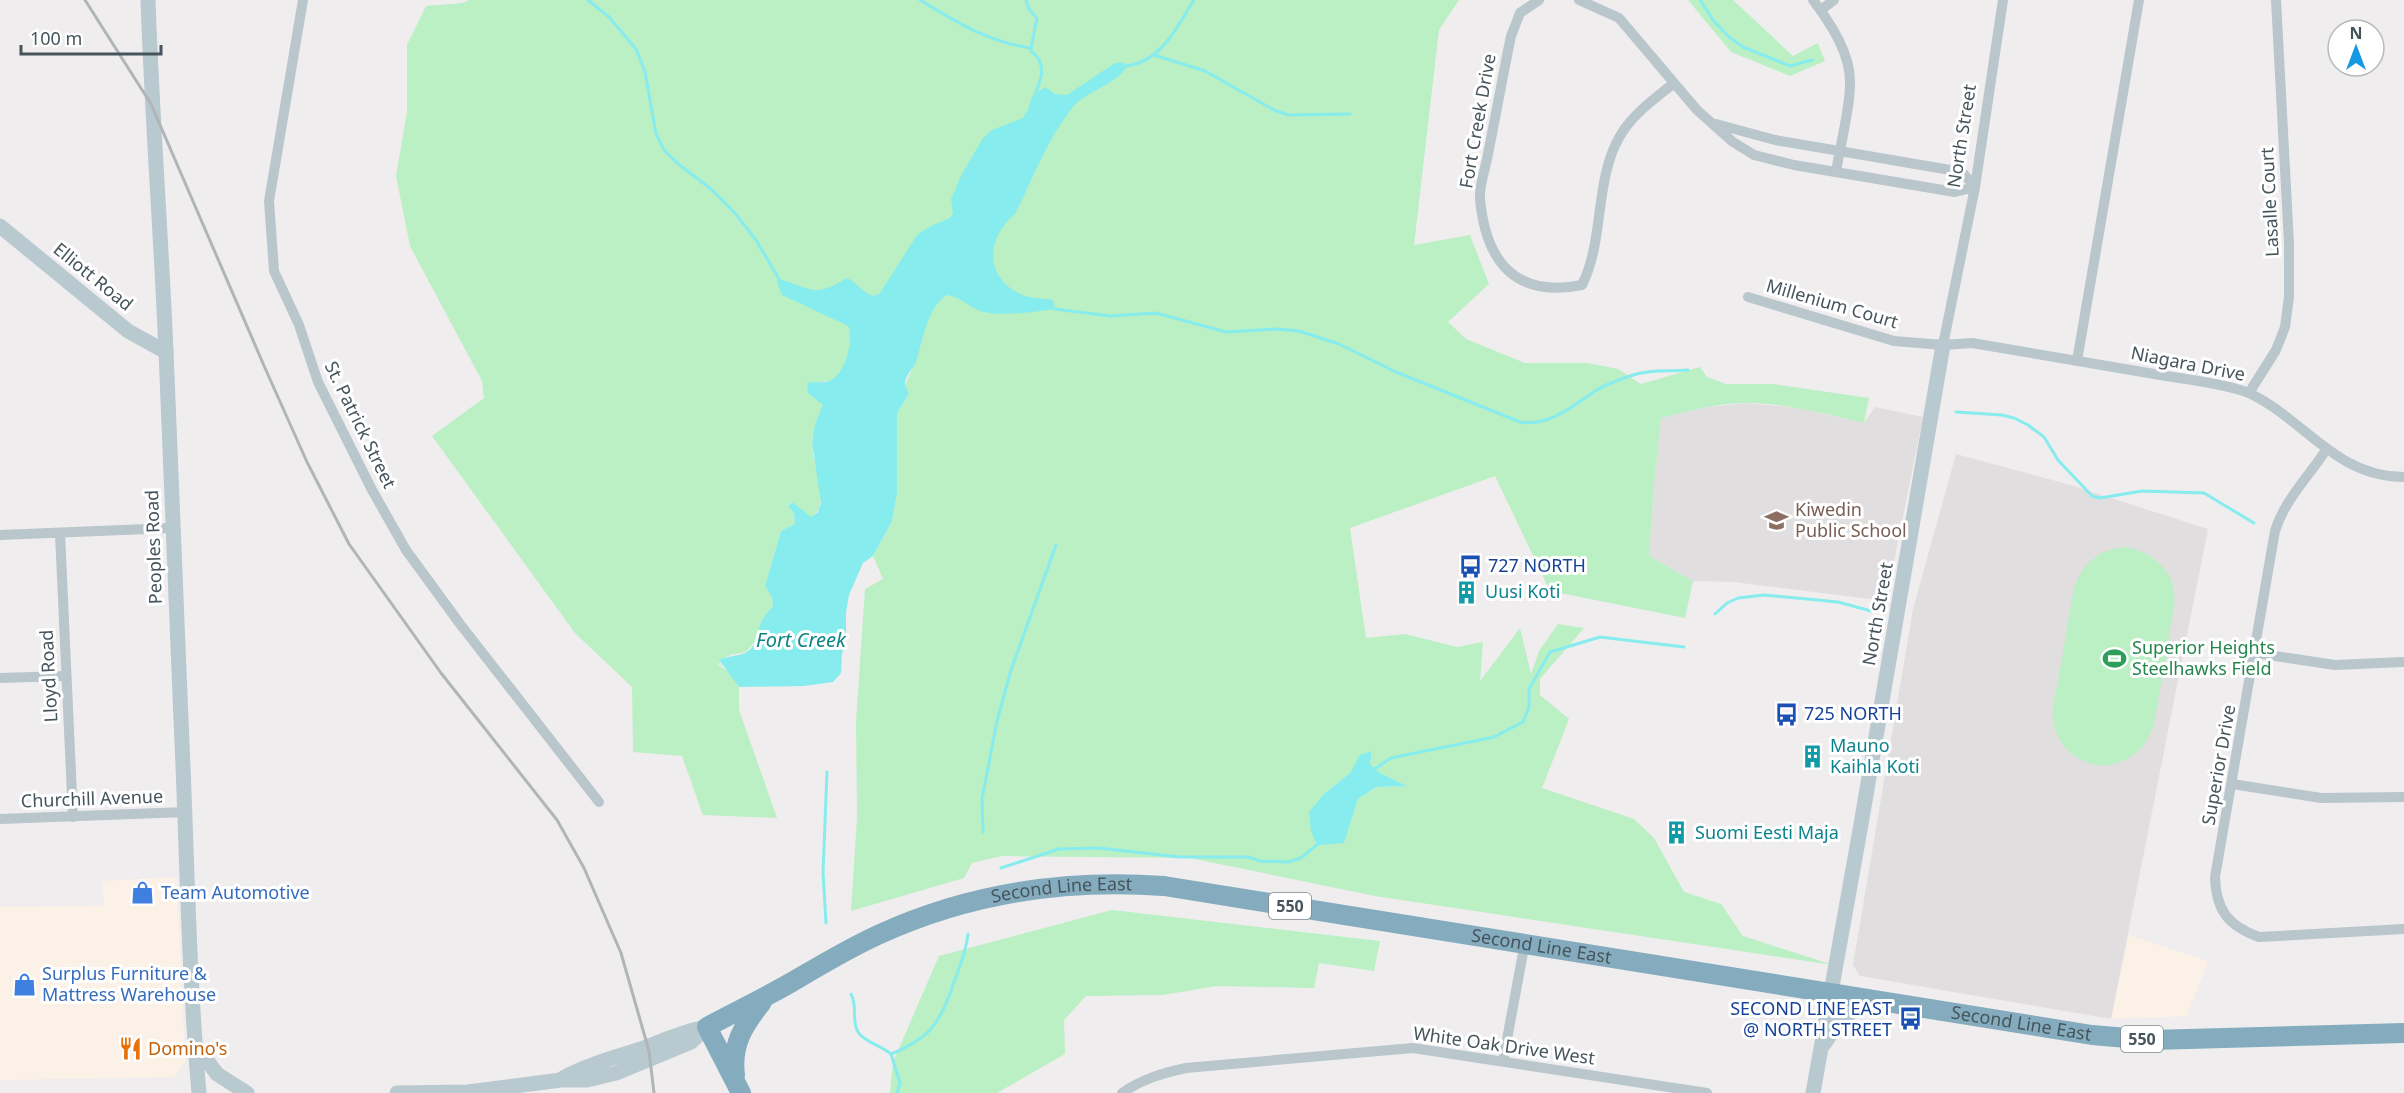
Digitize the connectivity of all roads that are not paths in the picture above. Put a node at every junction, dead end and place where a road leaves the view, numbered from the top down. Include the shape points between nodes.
1 (148, 0) edge
2 (303, 0) edge
3 (1539, 0) edge
4 (1579, 0) edge
5 (1813, 0) edge
6 (1834, 0) edge
7 (2003, 0) edge
8 (2139, 0) edge
9 (2276, 0) edge
10 (1821, 10) junction
11 (1673, 84) junction
12 (1712, 123) junction
13 (1839, 151) junction
14 (1836, 172) junction
15 (1975, 187) junction
16 (0, 226) edge
17 (1749, 297) dead end
18 (1942, 345) junction
19 (166, 352) junction
20 (2077, 361) junction
21 (2249, 393) junction
22 (2326, 450) junction
23 (2404, 477) edge
24 (172, 528) junction
25 (60, 534) junction
26 (0, 535) edge
27 (2255, 653) junction
28 (2404, 662) edge
29 (65, 676) junction
30 (0, 678) edge
31 (2232, 784) junction
32 (2404, 797) edge
33 (599, 802) dead end
34 (186, 812) junction
35 (73, 817) junction
36 (0, 819) edge
37 (2404, 929) edge
38 (1525, 942) junction
39 (1830, 992) junction
40 (768, 995) junction
41 (1883, 1001) junction
42 (707, 1027) junction
43 (2404, 1033) edge
44 (195, 1044) junction
45 (1821, 1049) junction
46 (1503, 1061) junction
47 (739, 1089) edge
48 (199, 1093) edge
49 (247, 1093) edge
50 (396, 1093) edge
51 (1122, 1093) edge
52 (1707, 1093) edge
53 (1813, 1093) edge

1 - 19 main road, Peoples Road
2 - 33 street, St. Patrick Street via 269,201 274,271 299,325 318,382 406,550
3 - 11 street, Fort Creek Drive via 1520,13 1511,36 1480,197 1491,248 1503,267 1520,280 1564,288 1582,285 1591,267 1609,162 1619,136 1634,117
4 - 11 street via 1619,18
5 - 10 street
6 - 10 street
7 - 15 street, North Street
8 - 20 street
9 - 21 street, Lasalle Court via 2289,297 2285,327 2276,350
10 - 13 street via 1848,64 1850,85
11 - 12 street
12 - 13 street via 1768,139
12 - 14 street via 1754,155
13 - 14 street
13 - 15 street via 1962,172
14 - 15 street via 1955,192
15 - 18 street, North Street
16 - 19 main road, Elliott Road via 128,331
17 - 18 street, Millenium Court via 1894,341
18 - 20 street, Niagara Drive via 1972,343
18 - 39 main road, North Street
19 - 24 main road, Peoples Road
20 - 21 street, Niagara Drive
21 - 22 street, Niagara Drive
22 - 23 street, Niagara Drive via 2366,472
22 - 27 street, Superior Drive via 2279,518
24 - 25 street
24 - 34 main road, Peoples Road
25 - 26 street
25 - 29 street, Lloyd Road
27 - 28 street via 2335,665
27 - 31 street, Superior Drive
29 - 30 street
29 - 35 street, Lloyd Road
31 - 32 street via 2321,798
31 - 37 street, Superior Drive via 2215,877 2221,908 2230,922 2259,937
34 - 35 street, Churchill Avenue
34 - 44 main road, Peoples Road
35 - 36 street, Churchill Avenue
38 - 39 highway, Second Line East / 550
38 - 40 highway, Second Line East / 550 via 1164,886 1076,884 1001,895 931,915 846,950
38 - 46 street
39 - 41 highway, Second Line East / 550
39 - 45 main road, North Street
40 - 42 highway, Second Line East / 550
40 - 47 highway via 738,1038 734,1065
41 - 43 highway, Second Line East / 550 via 2092,1035 2151,1040
41 - 45 main road via 1865,1004 1839,1020
42 - 47 highway
42 - 50 main road, Second Line East / 550 via 686,1030 584,1067 561,1080 468,1092
44 - 48 main road, Peoples Road
44 - 49 main road via 217,1074
45 - 53 main road, North Street
46 - 51 street, White Oak Drive West via 1413,1048 1186,1068 1157,1074
46 - 52 street, White Oak Drive West

